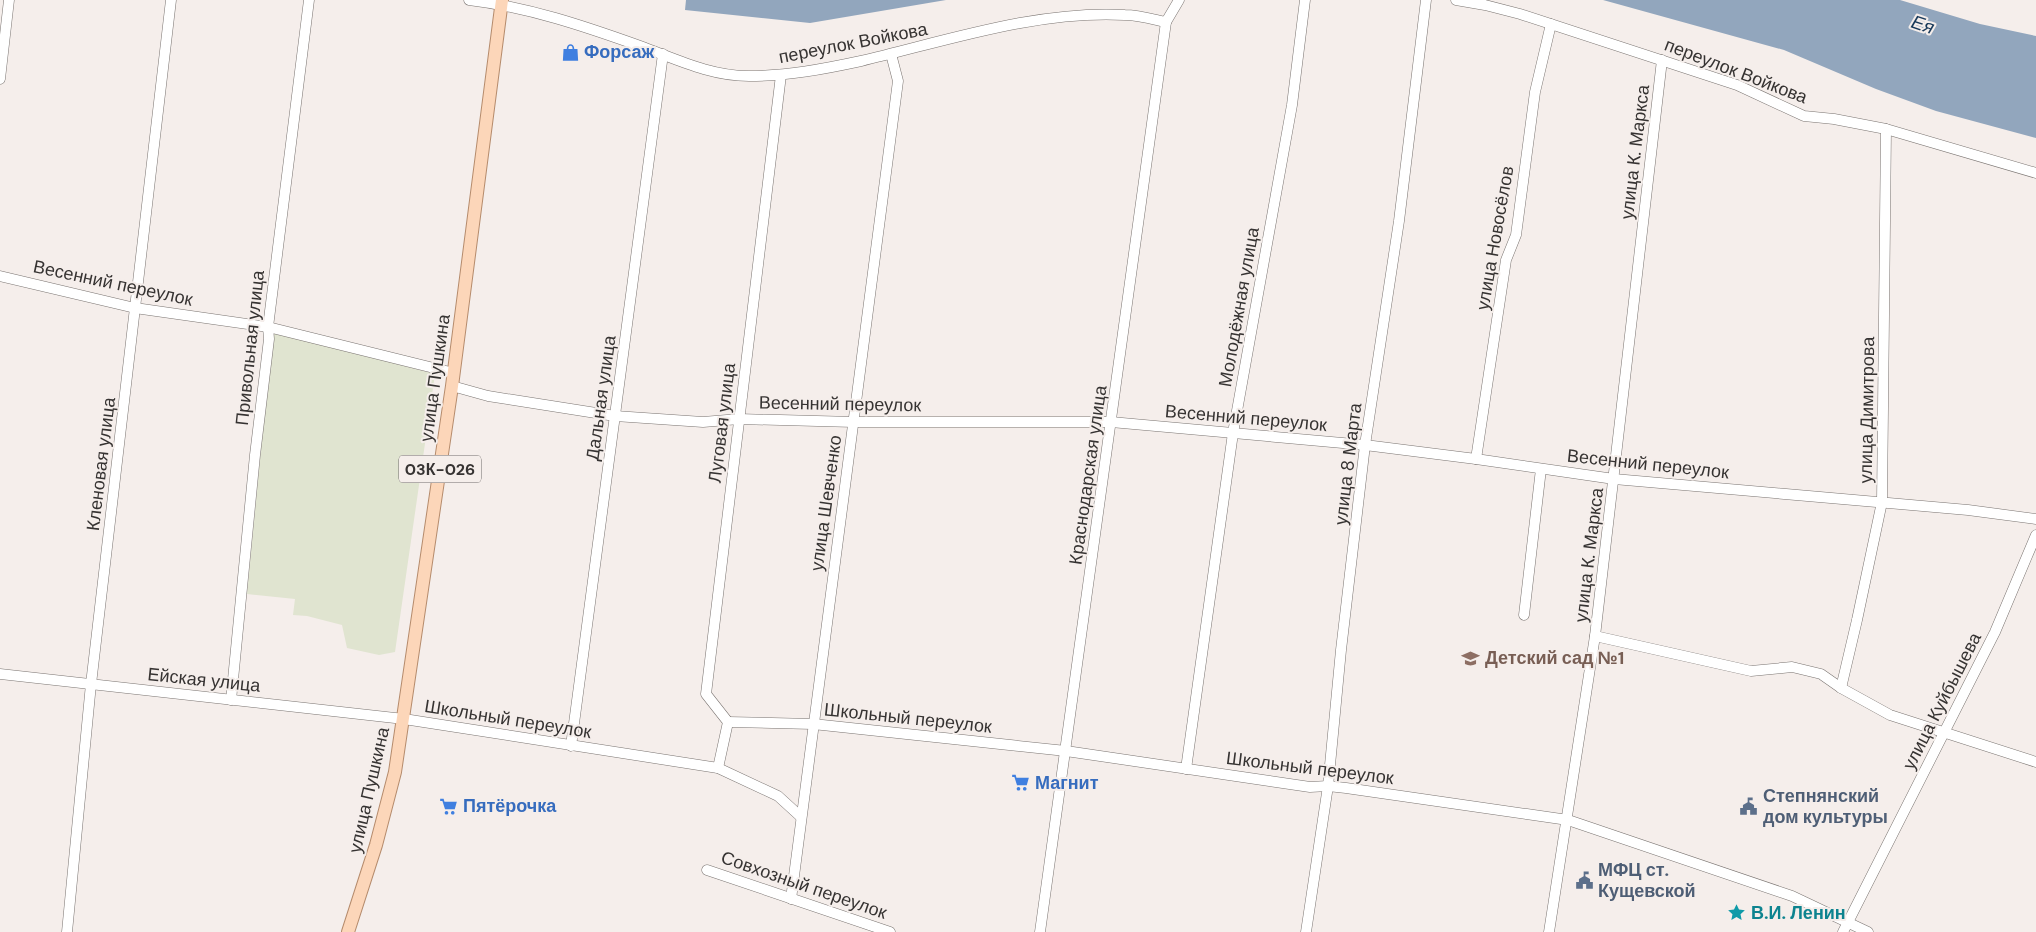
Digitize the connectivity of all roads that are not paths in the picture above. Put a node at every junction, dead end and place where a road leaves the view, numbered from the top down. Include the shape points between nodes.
1 (9, 0) edge
2 (172, 0) edge
3 (309, 0) edge
4 (469, 0) edge
5 (1179, 0) edge
6 (1305, 0) edge
7 (1426, 0) edge
8 (1456, 0) edge
9 (502, 2) edge
10 (1166, 22) junction
11 (1551, 24) junction
12 (663, 54) junction
13 (891, 54) junction
14 (1662, 60) junction
15 (781, 75) junction
16 (0, 79) edge
17 (1886, 129) junction
18 (2036, 173) edge
19 (0, 276) edge
20 (135, 308) junction
21 (268, 327) junction
22 (453, 379) junction
23 (615, 416) junction
24 (739, 419) junction
25 (854, 422) junction
26 (1111, 422) junction
27 (1233, 433) junction
28 (1365, 445) junction
29 (1476, 459) junction
30 (1541, 469) junction
31 (1614, 479) junction
32 (1882, 502) junction
33 (2036, 520) edge
34 (2036, 535) edge
35 (1524, 616) dead end
36 (1596, 636) junction
37 (0, 674) edge
38 (91, 684) junction
39 (1841, 688) junction
40 (231, 700) junction
41 (404, 720) junction
42 (728, 722) junction
43 (813, 724) junction
44 (1945, 734) junction
45 (571, 746) junction
46 (1066, 751) junction
47 (2036, 762) edge
48 (718, 768) junction
49 (1186, 769) junction
50 (1328, 786) junction
51 (801, 817) junction
52 (1568, 820) junction
53 (708, 870) dead end
54 (791, 899) junction
55 (1848, 922) junction
56 (866, 928) edge
57 (66, 932) edge
58 (348, 932) edge
59 (890, 932) edge
60 (1040, 932) edge
61 (1306, 932) edge
62 (1549, 932) edge
63 (1843, 932) edge
64 (1868, 932) edge

1 - 16 street
2 - 20 street, Кленовая улица
3 - 21 street, Привольная улица
4 - 9 street, переулок Войкова
5 - 10 street
6 - 27 street, Молодёжная улица via 1292,105
7 - 28 street, улица 8 Марта via 1399,221
8 - 11 street, переулок Войкова
9 - 12 street, переулок Войкова
9 - 22 main road, улица Пушкина / 03К-026
10 - 13 street, переулок Войкова via 1125,15 1031,21
10 - 26 street, Краснодарская улица
11 - 14 street, переулок Войкова
11 - 29 street, улица Новосёлов via 1535,92 1516,234 1506,260
12 - 15 street, переулок Войкова via 699,69 747,76
12 - 23 street, Дальная улица
13 - 15 street, переулок Войкова
13 - 25 street, улица Шевченко via 898,81
14 - 17 street, переулок Войкова via 1737,85 1804,116 1834,118
14 - 31 street, улица К. Маркса
15 - 24 street, Луговая улица
17 - 18 street, переулок Войкова
17 - 32 street, улица Димитрова
19 - 20 street, Весенний переулок
20 - 21 street, Весенний переулок
20 - 38 street, Кленовая улица
21 - 22 street, Весенний переулок
21 - 40 street, Привольная улица
22 - 23 street, Весенний переулок via 488,396
22 - 41 main road, улица Пушкина / 03К-026
23 - 24 street, Весенний переулок via 703,422
23 - 45 street, Дальная улица
24 - 25 street, Весенний переулок
24 - 42 street, Луговая улица via 706,694
25 - 26 street, Весенний переулок
25 - 43 street, улица Шевченко
26 - 27 street, Весенний переулок
26 - 46 street, Краснодарская улица
27 - 28 street, Весенний переулок
27 - 49 street, Молодёжная улица
28 - 29 street, Весенний переулок
28 - 50 street, улица 8 Марта
29 - 30 street, Весенний переулок
30 - 31 street, Весенний переулок
30 - 35 street
31 - 32 street, Весенний переулок
31 - 36 street, улица К. Маркса
32 - 33 street, Весенний переулок
32 - 39 street, улица Димитрова
34 - 44 street, улица Куйбышева via 1995,632
36 - 39 street via 1751,671 1792,667 1821,674
36 - 52 street, улица К. Маркса
37 - 38 street, Ейская улица
38 - 40 street, Ейская улица
38 - 57 street, Кленовая улица
39 - 44 street via 1890,715
40 - 41 street, Ейская улица
41 - 45 street, Школьный переулок
41 - 58 main road, улица Пушкина / 03К-026 via 386,810
42 - 43 street, Школьный переулок
42 - 48 street
43 - 46 street, Школьный переулок
43 - 51 street, улица Шевченко
44 - 47 street
44 - 55 street, улица Куйбышева
45 - 48 street, Школьный переулок
46 - 49 street, Школьный переулок
46 - 60 street, Краснодарская улица
48 - 51 street, Школьный переулок via 778,796
49 - 50 street, Школьный переулок via 1310,787
50 - 52 street, Школьный переулок
50 - 61 street, улица 8 Марта
51 - 54 street, улица Шевченко
52 - 55 street, Школьный переулок via 1792,896
52 - 62 street, улица К. Маркса
53 - 54 street, Совхозный переулок
54 - 56 street, Совхозный переулок
55 - 63 street, улица Куйбышева
55 - 64 street, Школьный переулок
56 - 59 street, Совхозный переулок

